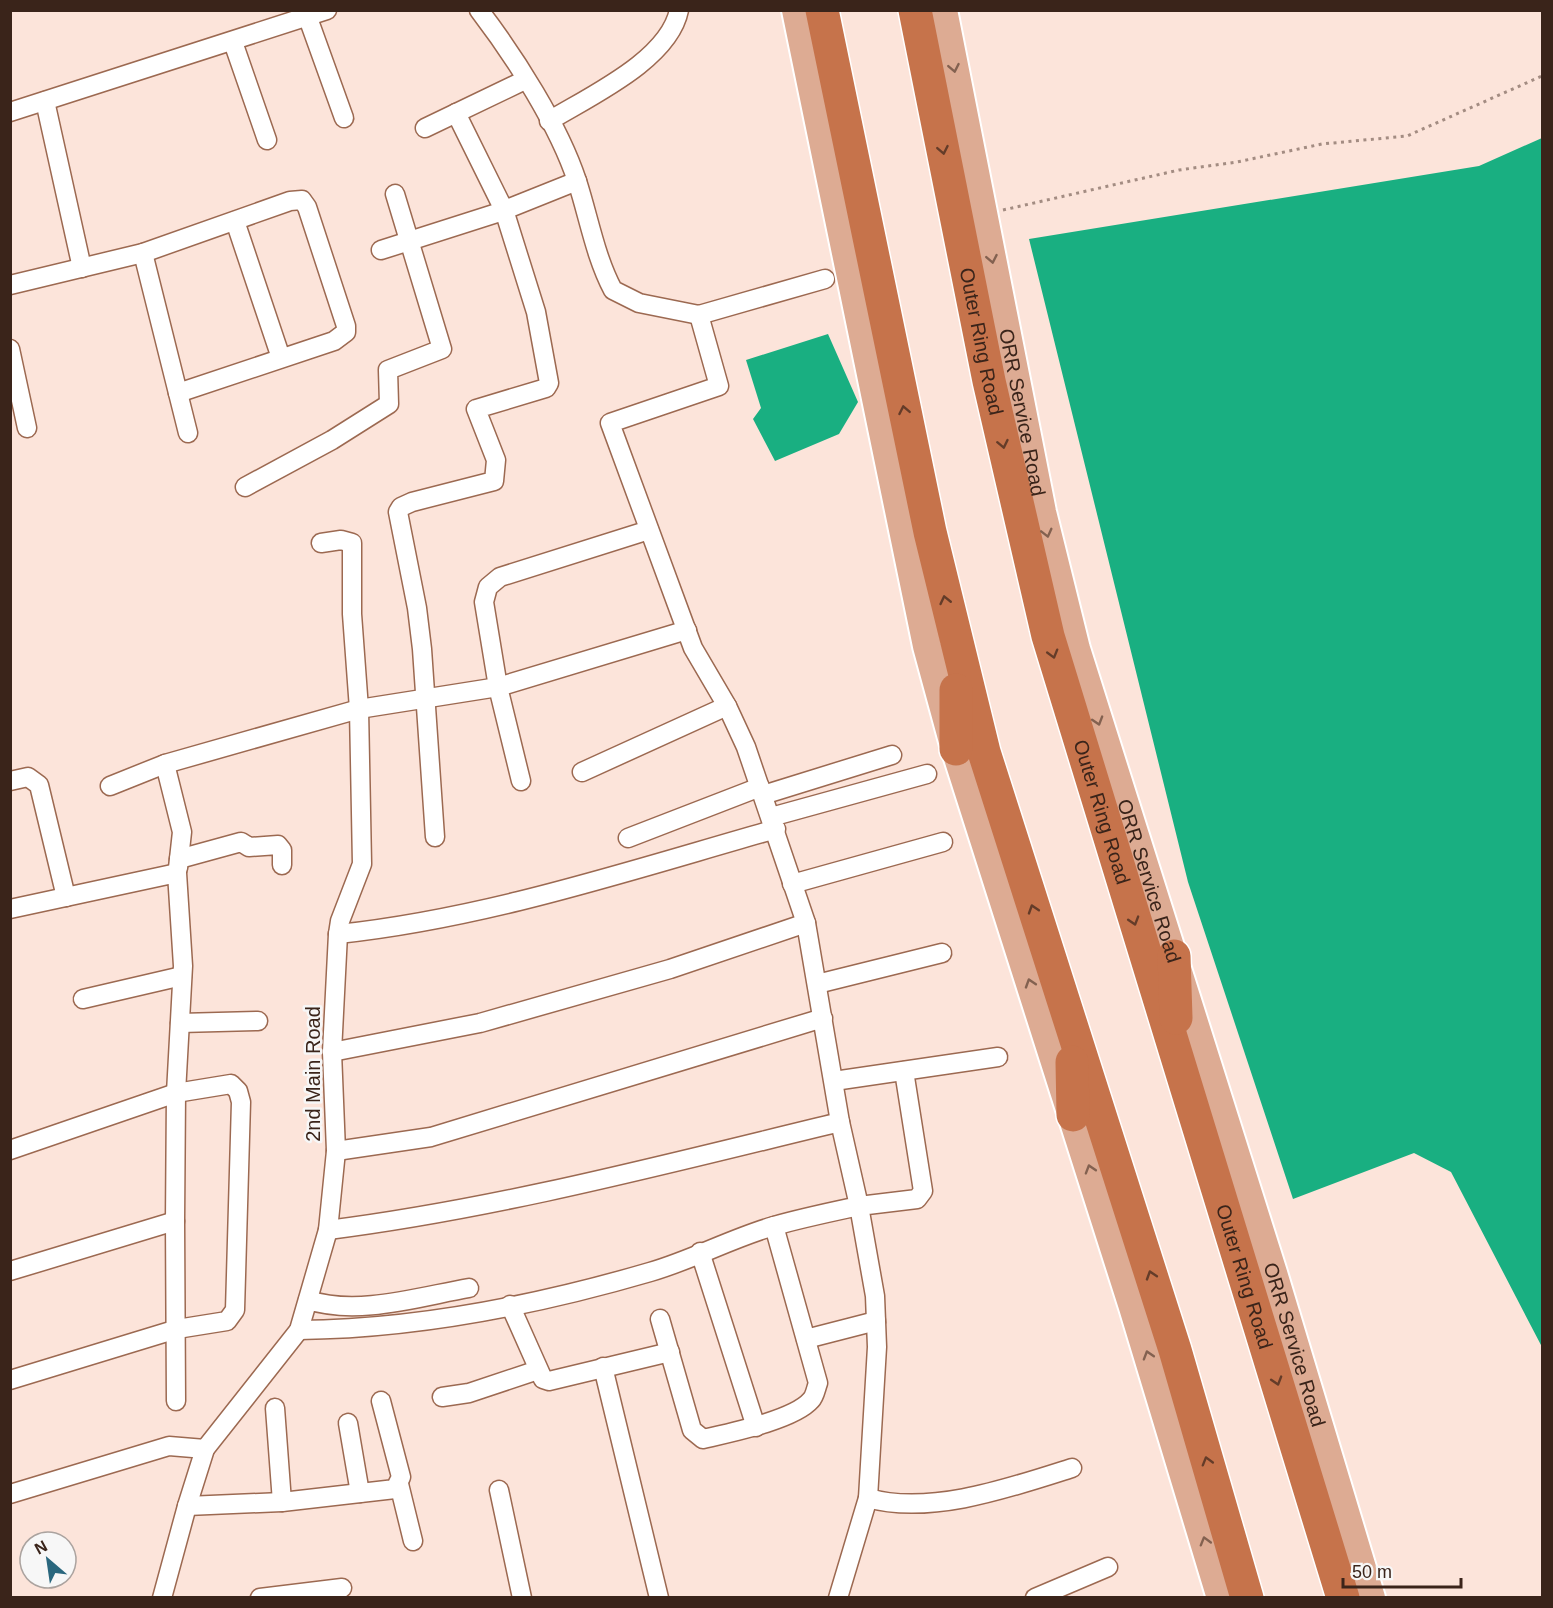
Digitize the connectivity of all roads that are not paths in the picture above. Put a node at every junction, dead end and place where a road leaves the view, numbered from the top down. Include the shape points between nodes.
1 (327, 10) edge
2 (480, 10) edge
3 (679, 10) edge
4 (796, 10) edge
5 (822, 10) edge
6 (915, 10) edge
7 (943, 10) edge
8 (308, 18) junction
9 (233, 42) junction
10 (525, 81) junction
11 (45, 101) junction
12 (10, 112) edge
13 (456, 113) junction
14 (344, 118) dead end
15 (549, 121) junction
16 (424, 128) dead end
17 (267, 140) dead end
18 (577, 181) junction
19 (395, 195) dead end
20 (504, 210) junction
21 (235, 220) junction
22 (408, 242) junction
23 (381, 250) dead end
24 (143, 253) junction
25 (82, 268) junction
26 (825, 279) dead end
27 (10, 285) edge
28 (699, 315) junction
29 (10, 349) edge
30 (281, 358) junction
31 (178, 393) junction
32 (27, 428) dead end
33 (188, 433) dead end
34 (244, 487) dead end
35 (649, 530) junction
36 (321, 543) dead end
37 (1028, 555) junction
38 (687, 630) junction
39 (1075, 641) junction
40 (957, 647) junction
41 (498, 687) junction
42 (424, 697) junction
43 (727, 706) junction
44 (359, 709) junction
45 (956, 748) junction
46 (892, 755) dead end
47 (165, 764) junction
48 (582, 772) dead end
49 (927, 774) dead end
50 (10, 781) edge
51 (520, 781) dead end
52 (110, 786) dead end
53 (762, 791) junction
54 (773, 823) junction
55 (435, 837) dead end
56 (628, 838) dead end
57 (943, 842) dead end
58 (282, 865) dead end
59 (178, 866) junction
60 (792, 884) junction
61 (66, 897) junction
62 (10, 909) edge
63 (806, 923) junction
64 (338, 934) junction
65 (942, 953) dead end
66 (1174, 956) junction
67 (182, 976) junction
68 (817, 984) junction
69 (83, 999) dead end
70 (823, 1018) junction
71 (258, 1021) dead end
72 (180, 1023) junction
73 (1071, 1029) junction
74 (332, 1052) junction
75 (998, 1057) dead end
76 (1178, 1063) junction
77 (904, 1071) junction
78 (834, 1081) junction
79 (176, 1093) junction
80 (1073, 1114) junction
81 (840, 1122) junction
82 (10, 1150) edge
83 (336, 1151) junction
84 (859, 1206) junction
85 (176, 1221) junction
86 (774, 1226) junction
87 (328, 1230) junction
88 (700, 1252) junction
89 (10, 1271) edge
90 (469, 1288) dead end
91 (308, 1300) junction
92 (510, 1305) junction
93 (660, 1319) dead end
94 (876, 1321) junction
95 (177, 1329) junction
96 (299, 1330) junction
97 (806, 1339) junction
98 (669, 1352) junction
99 (603, 1367) junction
100 (538, 1370) junction
101 (10, 1380) edge
102 (442, 1397) dead end
103 (176, 1401) dead end
104 (381, 1401) dead end
105 (275, 1408) dead end
106 (348, 1423) dead end
107 (756, 1426) junction
108 (205, 1449) junction
109 (1072, 1468) dead end
110 (399, 1484) junction
111 (499, 1490) dead end
112 (360, 1493) junction
113 (10, 1494) edge
114 (868, 1498) junction
115 (282, 1502) junction
116 (187, 1506) junction
117 (413, 1541) dead end
118 (1108, 1567) dead end
119 (342, 1587) dead end
120 (162, 1598) edge
121 (260, 1598) edge
122 (522, 1598) edge
123 (659, 1598) edge
124 (838, 1598) edge
125 (1035, 1598) edge
126 (1221, 1598) edge
127 (1247, 1598) edge
128 (1343, 1598) edge
129 (1371, 1598) edge

1 - 8 street
2 - 10 street
3 - 15 street via 667,38 652,53 623,76
4 - 45 main road via 904,545
40 -> 5 highway via 917,475
6 -> 37 highway, Outer Ring Road
7 -> 39 main road, ORR Service Road via 1042,512
8 - 9 street
8 - 14 street
9 - 11 street
9 - 17 street
10 - 13 street
10 - 15 street
11 - 12 street
11 - 25 street
13 - 16 street
13 - 20 street
15 - 18 street
18 - 20 street
18 - 28 street via 613,290 639,303
19 - 22 street
20 - 22 street
20 - 42 street via 536,312 549,383 546,388 476,409 496,460 494,481 412,502 398,512 417,608
21 - 24 street
21 - 30 street
21 - 30 street via 297,198 307,207 346,332 334,341
22 - 23 street
22 - 34 street via 442,349 388,370 389,404
24 - 25 street
24 - 31 street
25 - 27 street
26 - 28 street
28 - 35 street via 719,386 610,423
29 - 32 street
30 - 31 street
31 - 33 street
35 - 38 street
35 - 41 street via 500,577 488,587 484,602
36 - 44 street, 2nd Main Road via 352,543
37 - 39 highway
37 -> 76 highway, Outer Ring Road via 1070,714
38 - 41 street
38 - 43 street via 693,648
39 -> 66 main road, ORR Service Road
40 - 45 highway
73 -> 40 highway via 984,752
41 - 42 street
41 - 51 street
42 - 44 street
42 - 55 street
43 - 48 street
43 - 53 street
44 - 47 street
44 - 64 street, 2nd Main Road via 362,864
80 -> 45 main road
46 - 53 street
47 - 52 street
47 - 59 street via 182,832
49 - 54 street
50 - 61 street via 28,777 39,785
53 - 54 street
53 - 56 street
54 - 60 street
54 - 64 street via 518,902 444,920
57 - 60 street
58 - 59 street via 278,845 249,847 241,842
59 - 61 street
59 - 67 street
60 - 63 street
61 - 62 street
63 - 68 street
63 - 74 street via 670,969 480,1023
64 - 74 street, 2nd Main Road
65 - 68 street
66 - 76 highway
66 - 129 main road, ORR Service Road
67 - 69 street
67 - 72 street
68 - 70 street
70 - 78 street
70 - 83 street via 431,1137
71 - 72 street
72 - 79 street
73 - 80 highway
127 -> 73 highway via 1175,1350
74 - 83 street, 2nd Main Road
75 - 77 street
76 -> 128 highway, Outer Ring Road
77 - 78 street
77 - 84 street via 923,1191 917,1199
78 - 81 street
79 - 82 street
79 - 85 street
79 - 95 street via 231,1084 241,1102 235,1310 227,1321
126 -> 80 main road
81 - 84 street
81 - 87 street via 514,1199 415,1219
83 - 87 street, 2nd Main Road
84 - 86 street
84 - 94 street
85 - 89 street
85 - 95 street
86 - 88 street
86 - 97 street
87 - 91 street, 2nd Main Road
88 - 92 street via 652,1271
88 - 107 street
90 - 91 street via 349,1306
91 - 96 street, 2nd Main Road
92 - 96 street via 449,1317 346,1329
92 - 100 street
93 - 98 street
94 - 97 street
94 - 114 street
95 - 101 street
95 - 103 street
96 - 108 street, 2nd Main Road
97 - 107 street via 818,1383 812,1399
98 - 99 street
98 - 107 street via 695,1435 703,1439
99 - 100 street via 549,1381
99 - 123 street
100 - 102 street via 469,1393
104 - 110 street via 401,1478
105 - 115 street
106 - 112 street
108 - 113 street via 169,1446
108 - 116 street, 2nd Main Road
109 - 114 street via 951,1500 890,1504
110 - 112 street via 394,1489
110 - 117 street
111 - 122 street
112 - 115 street
114 - 124 street
115 - 116 street
116 - 120 street, 2nd Main Road
118 - 125 street
119 - 121 street

